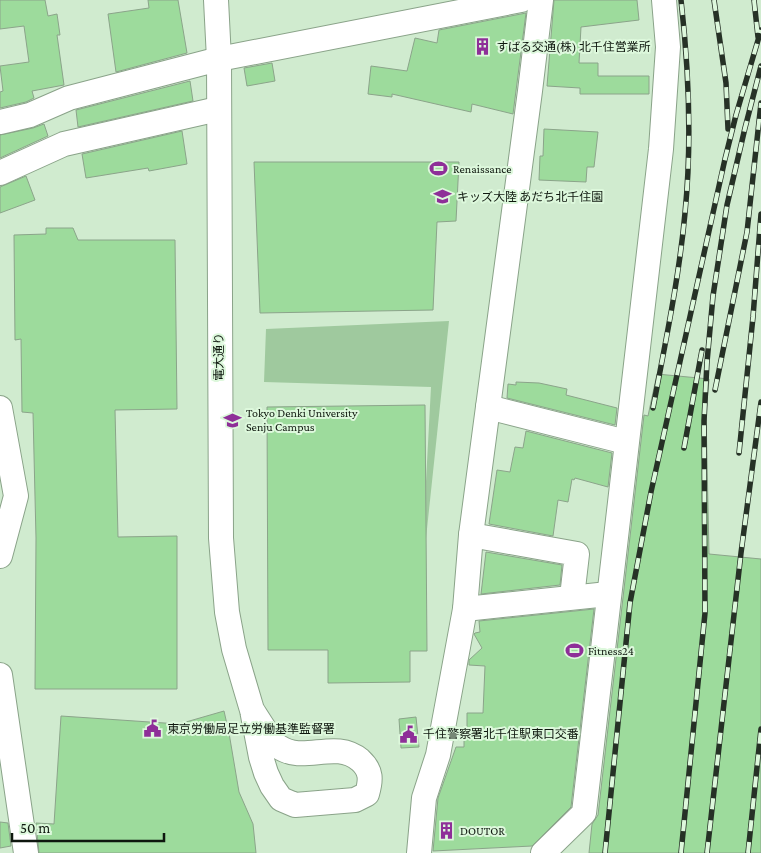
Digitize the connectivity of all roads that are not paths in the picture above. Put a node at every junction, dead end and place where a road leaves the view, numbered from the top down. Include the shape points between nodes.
1 (216, 0) edge
2 (520, 0) edge
3 (541, 0) edge
4 (664, 0) edge
5 (219, 59) junction
6 (218, 109) junction
7 (0, 122) edge
8 (0, 173) edge
9 (0, 408) edge
10 (488, 408) junction
11 (626, 442) junction
12 (471, 536) junction
13 (0, 556) edge
14 (608, 594) junction
15 (572, 597) junction
16 (465, 609) junction
17 (0, 675) edge
18 (252, 710) junction
19 (26, 853) edge
20 (419, 853) edge
21 (543, 853) edge

1 - 5 street, 電大通り
2 - 5 street
3 - 10 street
4 - 11 street via 668,47 662,139
5 - 6 street, 電大通り
5 - 7 street via 69,98 30,115
6 - 8 street via 64,144
6 - 18 street, 電大通り via 220,538 227,612
9 - 13 street via 16,496
10 - 11 street
10 - 12 street
11 - 14 street
12 - 15 street via 577,554
12 - 16 street
14 - 15 street
14 - 21 street via 584,813
15 - 16 street
16 - 20 street via 438,756 424,798
17 - 19 street
18 - 18 street via 278,747 293,753 336,750 352,754 366,765 372,780 367,794 355,800 295,805 281,800 266,772

